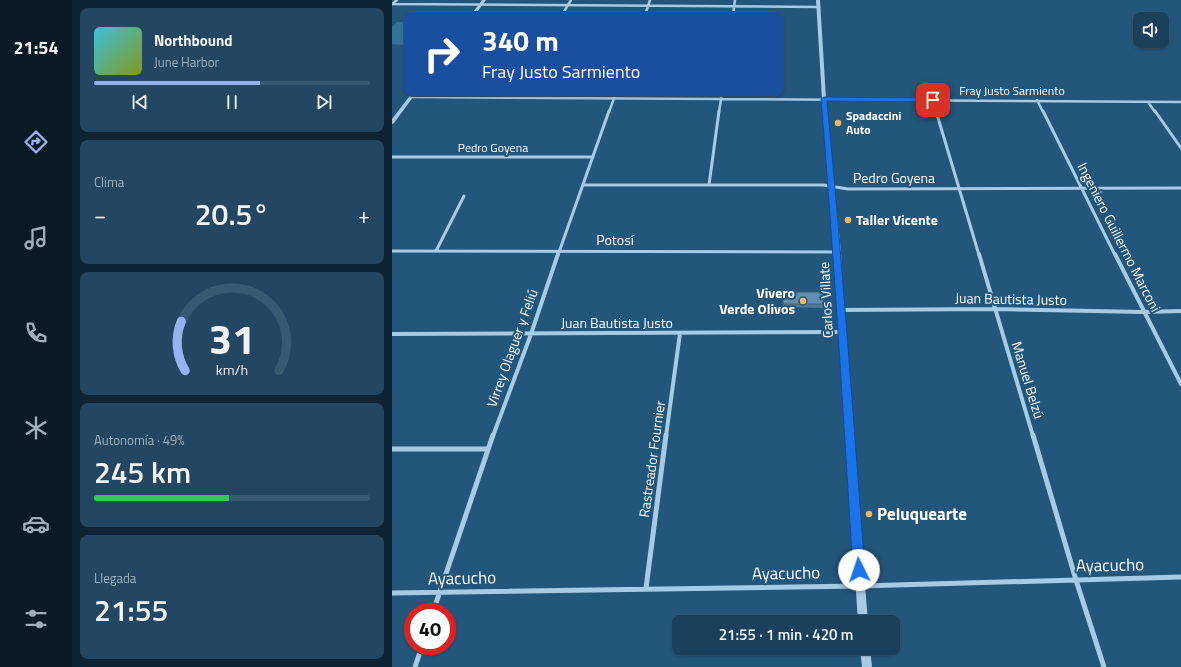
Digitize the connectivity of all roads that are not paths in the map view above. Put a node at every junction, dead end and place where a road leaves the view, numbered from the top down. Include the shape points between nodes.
1 (397, 0) edge
2 (484, 0) edge
3 (571, 0) edge
4 (650, 0) edge
5 (735, 0) edge
6 (818, 0) edge
7 (392, 4) edge
8 (480, 6) junction
9 (567, 6) junction
10 (648, 7) junction
11 (734, 7) junction
12 (818, 7) junction
13 (475, 12) edge
14 (564, 12) edge
15 (646, 12) edge
16 (733, 12) edge
17 (411, 96) edge
18 (447, 96) edge
19 (516, 98) joint
20 (614, 98) junction
21 (722, 99) junction
22 (824, 99) junction
23 (933, 100) junction
24 (1037, 100) junction
25 (1148, 102) junction
26 (1181, 102) edge
27 (392, 122) edge
28 (1181, 148) edge
29 (392, 157) edge
30 (593, 157) junction
31 (583, 185) junction
32 (709, 185) junction
33 (831, 186) junction
34 (1081, 188) junction
35 (1181, 188) edge
36 (960, 189) junction
37 (464, 196) dead end
38 (392, 251) edge
39 (436, 251) junction
40 (559, 251) junction
41 (838, 252) junction
42 (996, 309) junction
43 (841, 310) junction
44 (1181, 311) edge
45 (1144, 312) junction
46 (842, 332) junction
47 (680, 333) junction
48 (392, 334) edge
49 (531, 334) junction
50 (1181, 384) edge
51 (392, 449) edge
52 (488, 449) junction
53 (1181, 578) edge
54 (1076, 580) junction
55 (860, 586) junction
56 (646, 588) junction
57 (392, 593) edge
58 (440, 593) junction
59 (436, 603) edge
60 (862, 615) edge
61 (419, 655) edge
62 (866, 655) edge
63 (415, 667) edge
64 (867, 667) edge
65 (1104, 667) edge

1 - 7 street
2 - 8 street
3 - 9 street
4 - 10 street
5 - 11 street
6 - 12 street, Carlos Villate
7 - 8 street
8 - 9 street
8 - 13 street
9 - 10 street
9 - 14 street
10 - 11 street
10 - 15 street
11 - 12 street
11 - 16 street
12 - 22 street, Carlos Villate
17 - 27 street
18 - 19 street, Fray Justo Sarmiento
19 - 20 street, Fray Justo Sarmiento
20 - 21 street, Fray Justo Sarmiento
20 - 30 street, Virrey Olaguer y Feliú
21 - 22 street, Fray Justo Sarmiento
21 - 32 street
22 - 23 street, Fray Justo Sarmiento
22 - 33 street, Carlos Villate
23 - 24 street, Fray Justo Sarmiento
23 - 36 street, Manuel Belzú
24 - 25 street, Fray Justo Sarmiento
24 - 34 street, Ingeniero Guillermo Marconi
25 - 26 street, Fray Justo Sarmiento
25 - 28 street
29 - 30 street, Pedro Goyena
30 - 31 street, Virrey Olaguer y Feliú
31 - 32 street, Pedro Goyena
31 - 40 street, Virrey Olaguer y Feliú
32 - 33 street, Pedro Goyena
33 - 36 street, Pedro Goyena via 848,189
33 - 41 street, Carlos Villate
34 - 35 street, Pedro Goyena
34 - 36 street, Pedro Goyena
34 - 45 street, Ingeniero Guillermo Marconi
36 - 42 street, Manuel Belzú
37 - 39 street
38 - 39 street, Potosí
39 - 40 street, Potosí
40 - 41 street, Potosí
40 - 49 street, Virrey Olaguer y Feliú
41 - 43 street, Carlos Villate
42 - 43 street, Juan Bautista Justo
42 - 45 street, Juan Bautista Justo
42 - 54 street, Manuel Belzú
43 - 46 street, Carlos Villate
44 - 45 street, Juan Bautista Justo
45 - 50 street, Ingeniero Guillermo Marconi
46 - 47 street, Juan Bautista Justo
46 - 55 street, Carlos Villate
47 - 49 street, Juan Bautista Justo
47 - 56 street, Rastreador Fournier
48 - 49 street, Juan Bautista Justo
49 - 52 street, Virrey Olaguer y Feliú
51 - 52 street
52 - 58 street, Virrey Olaguer y Feliú
53 - 54 street, Ayacucho
54 - 55 street, Ayacucho
54 - 65 street, Manuel Belzú
55 - 56 street, Ayacucho
55 - 60 street, Carlos Villate
56 - 58 street, Ayacucho
57 - 58 street, Ayacucho
58 - 59 street, Virrey Olaguer y Feliú
61 - 63 street
62 - 64 street

